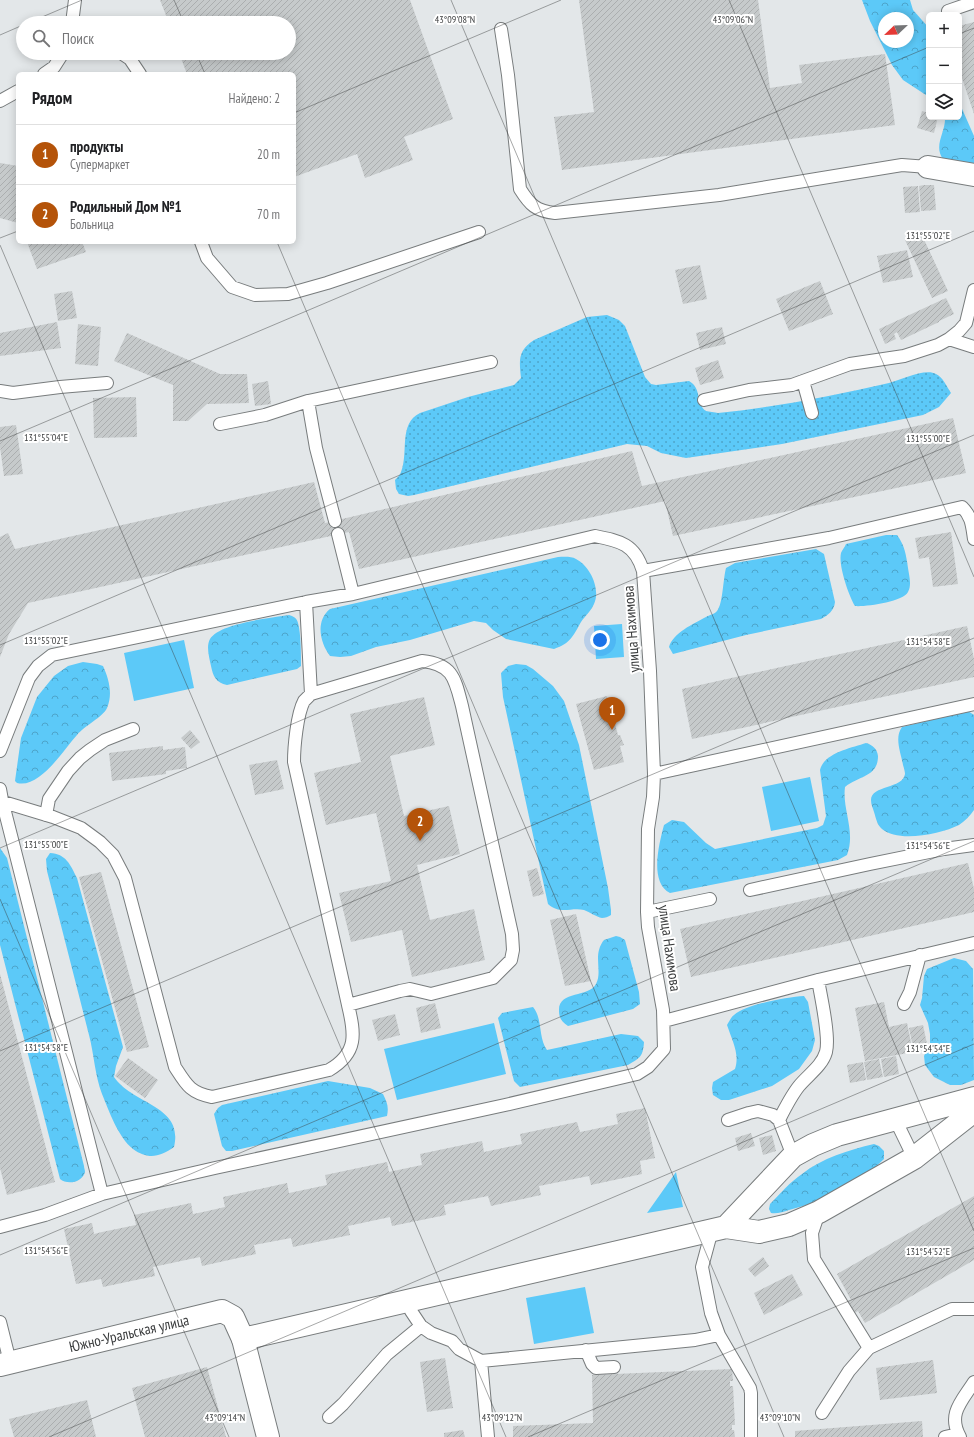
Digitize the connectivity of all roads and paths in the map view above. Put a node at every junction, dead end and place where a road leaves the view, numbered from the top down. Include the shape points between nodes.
1 (75, 0) edge
2 (974, 2) edge
3 (948, 11) dead end
4 (73, 16) edge
5 (501, 28) dead end
6 (58, 60) edge
7 (131, 60) edge
8 (47, 72) edge
9 (139, 72) edge
10 (16, 92) edge
11 (0, 101) edge
12 (928, 167) joint
13 (974, 176) edge
14 (479, 232) dead end
15 (202, 244) edge
16 (974, 290) edge
17 (949, 339) junction
18 (974, 348) edge
19 (491, 362) dead end
20 (803, 381) junction
21 (107, 383) dead end
22 (0, 391) edge
23 (704, 400) dead end
24 (308, 401) junction
25 (812, 413) dead end
26 (220, 424) dead end
27 (335, 521) dead end
28 (338, 534) dead end
29 (974, 539) edge
30 (642, 571) junction
31 (352, 594) junction
32 (306, 602) junction
33 (311, 694) junction
34 (974, 704) edge
35 (133, 729) dead end
36 (0, 751) edge
37 (654, 774) junction
38 (1, 797) edge
39 (46, 815) junction
40 (974, 845) edge
41 (750, 890) dead end
42 (710, 899) dead end
43 (647, 912) junction
44 (974, 943) edge
45 (920, 955) junction
46 (818, 980) junction
47 (904, 1004) dead end
48 (348, 1005) junction
49 (664, 1021) junction
50 (974, 1098) edge
51 (974, 1111) edge
52 (895, 1119) junction
53 (728, 1120) dead end
54 (779, 1120) junction
55 (793, 1156) junction
56 (914, 1158) junction
57 (102, 1194) junction
58 (819, 1212) junction
59 (0, 1227) edge
60 (719, 1229) junction
61 (410, 1300) junction
62 (974, 1309) edge
63 (0, 1322) edge
64 (421, 1326) junction
65 (719, 1335) junction
66 (243, 1339) junction
67 (869, 1348) junction
68 (586, 1350) junction
69 (481, 1361) junction
70 (5, 1363) edge
71 (614, 1367) dead end
72 (974, 1382) edge
73 (822, 1413) dead end
74 (329, 1417) dead end
75 (959, 1436) edge
76 (268, 1437) edge
77 (488, 1437) edge
78 (751, 1437) edge
79 (945, 1437) edge

1 - 4 lane
2 - 3 lane
5 - 12 lane via 520,189 528,201 545,212 719,195 902,165
6 - 8 lane
7 - 9 lane
10 - 11 lane
12 - 13 main road
14 - 15 lane via 288,294 255,295 232,287 207,258
16 - 17 lane via 966,323
17 - 18 lane
17 - 20 lane via 904,356 850,364
19 - 24 lane
20 - 23 lane
20 - 25 lane
21 - 22 lane via 13,393
24 - 26 lane via 265,415
24 - 27 lane via 316,448
28 - 31 lane
29 - 30 lane, улица Нахимова via 972,522 962,507 829,538
30 - 31 lane via 634,551 626,545 616,540 595,536
30 - 37 lane, улица Нахимова via 650,671
31 - 32 lane
32 - 33 lane
32 - 36 lane via 52,655 38,666 29,678
33 - 48 lane via 304,702 298,723 294,762
33 - 48 lane via 422,660 442,665 450,672 462,706 512,934 511,960 493,978 431,994 410,989
34 - 37 lane
35 - 39 lane via 105,740 80,758 49,799
37 - 43 lane, улица Нахимова via 648,830
38 - 39 lane
38 - 57 lane
39 - 48 lane via 81,828 113,855 124,878 175,1067 195,1093 212,1097 329,1070 344,1059 351,1047 352,1020
40 - 41 lane
42 - 43 lane
43 - 49 lane, улица Нахимова
44 - 45 lane
45 - 46 lane
45 - 47 lane
46 - 49 lane
46 - 54 lane via 827,1043 825,1054 800,1085
49 - 57 lane, улица Нахимова via 664,1049 648,1067 637,1074
50 - 52 main road
51 - 56 main road
52 - 55 main road via 837,1135
52 - 56 lane
53 - 54 lane via 758,1111 773,1115
54 - 55 lane
55 - 60 main road
56 - 58 main road
57 - 59 lane, улица Нахимова via 45,1215
58 - 60 main road via 789,1225 759,1232
58 - 67 lane via 812,1233 814,1259
60 - 61 main road
60 - 65 lane via 702,1267
61 - 64 lane via 411,1311
61 - 66 main road
62 - 67 lane via 952,1309
63 - 70 lane
64 - 69 lane via 452,1341 459,1349
64 - 74 lane via 387,1354
65 - 68 lane via 695,1340
65 - 78 lane via 750,1388
66 - 70 main road, Южно-Уральская улица via 233,1317 222,1311
66 - 76 main road, Южно-Уральская улица
67 - 73 lane via 849,1371
68 - 69 lane
68 - 71 lane via 596,1368
69 - 77 lane
72 - 75 lane via 954,1417
75 - 79 lane

